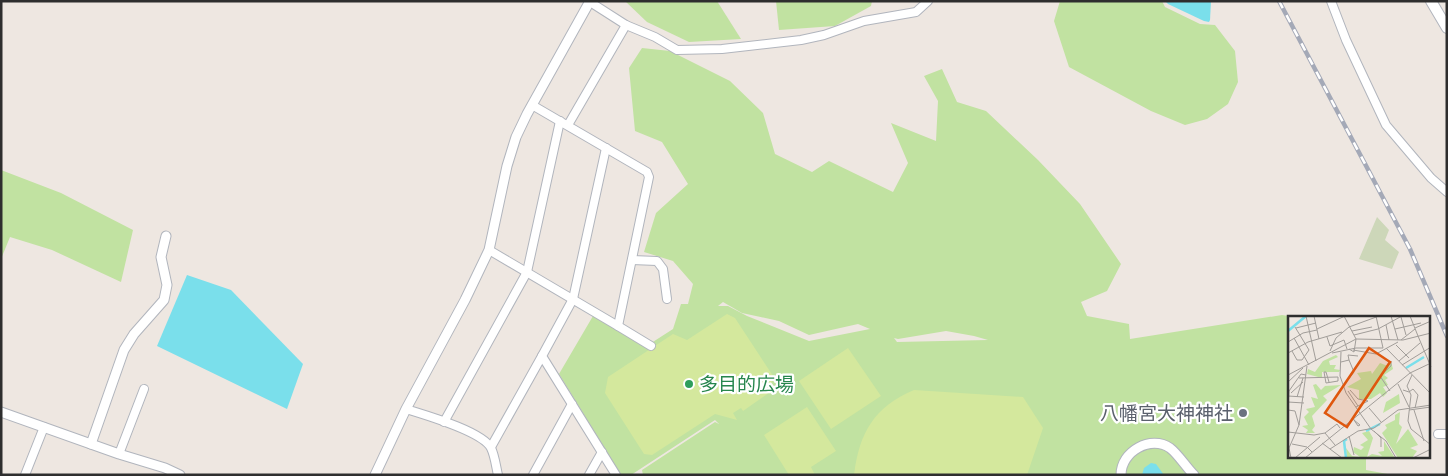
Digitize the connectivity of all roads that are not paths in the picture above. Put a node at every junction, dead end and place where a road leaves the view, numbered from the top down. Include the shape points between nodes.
1 (928, 1) edge
2 (1331, 1) edge
3 (1431, 1) edge
4 (590, 2) edge
5 (626, 25) junction
6 (1447, 28) edge
7 (532, 105) junction
8 (564, 123) junction
9 (606, 148) junction
10 (1447, 192) edge
11 (166, 236) dead end
12 (489, 250) junction
13 (632, 260) junction
14 (527, 272) junction
15 (573, 299) junction
16 (667, 299) dead end
17 (618, 326) junction
18 (651, 346) dead end
19 (542, 356) junction
20 (144, 389) dead end
21 (572, 404) junction
22 (406, 409) junction
23 (1, 412) edge
24 (444, 422) junction
25 (44, 427) junction
26 (1438, 434) dead end
27 (1447, 434) edge
28 (90, 444) junction
29 (491, 447) junction
30 (602, 452) junction
31 (119, 454) junction
32 (25, 475) edge
33 (180, 475) edge
34 (375, 475) edge
35 (498, 475) edge
36 (533, 475) edge
37 (589, 475) edge
38 (616, 475) edge
39 (1121, 475) edge
40 (1194, 475) edge

1 - 5 street via 916,12 864,21 824,35 722,49 677,50
2 - 10 street via 1386,126
3 - 6 main road
4 - 5 street
4 - 7 street
5 - 8 street
7 - 8 street
7 - 12 street via 516,137 507,166
8 - 9 street
8 - 14 street
9 - 13 street via 647,172 650,177
9 - 15 street
11 - 28 street via 161,258 167,285 164,300 124,350
12 - 14 street
12 - 22 street
13 - 16 street via 658,261
13 - 17 street
14 - 15 street
14 - 24 street
15 - 17 street
15 - 19 street
17 - 18 street
19 - 21 street
19 - 29 street
20 - 31 street
21 - 30 street
21 - 36 street
22 - 24 street
22 - 34 street
23 - 25 street
24 - 29 street via 471,433
25 - 28 street
25 - 32 street
26 - 27 street
28 - 31 street
29 - 35 street
30 - 37 street
30 - 38 street
31 - 33 street
39 - 40 street via 1128,455 1141,446 1154,444 1170,448

